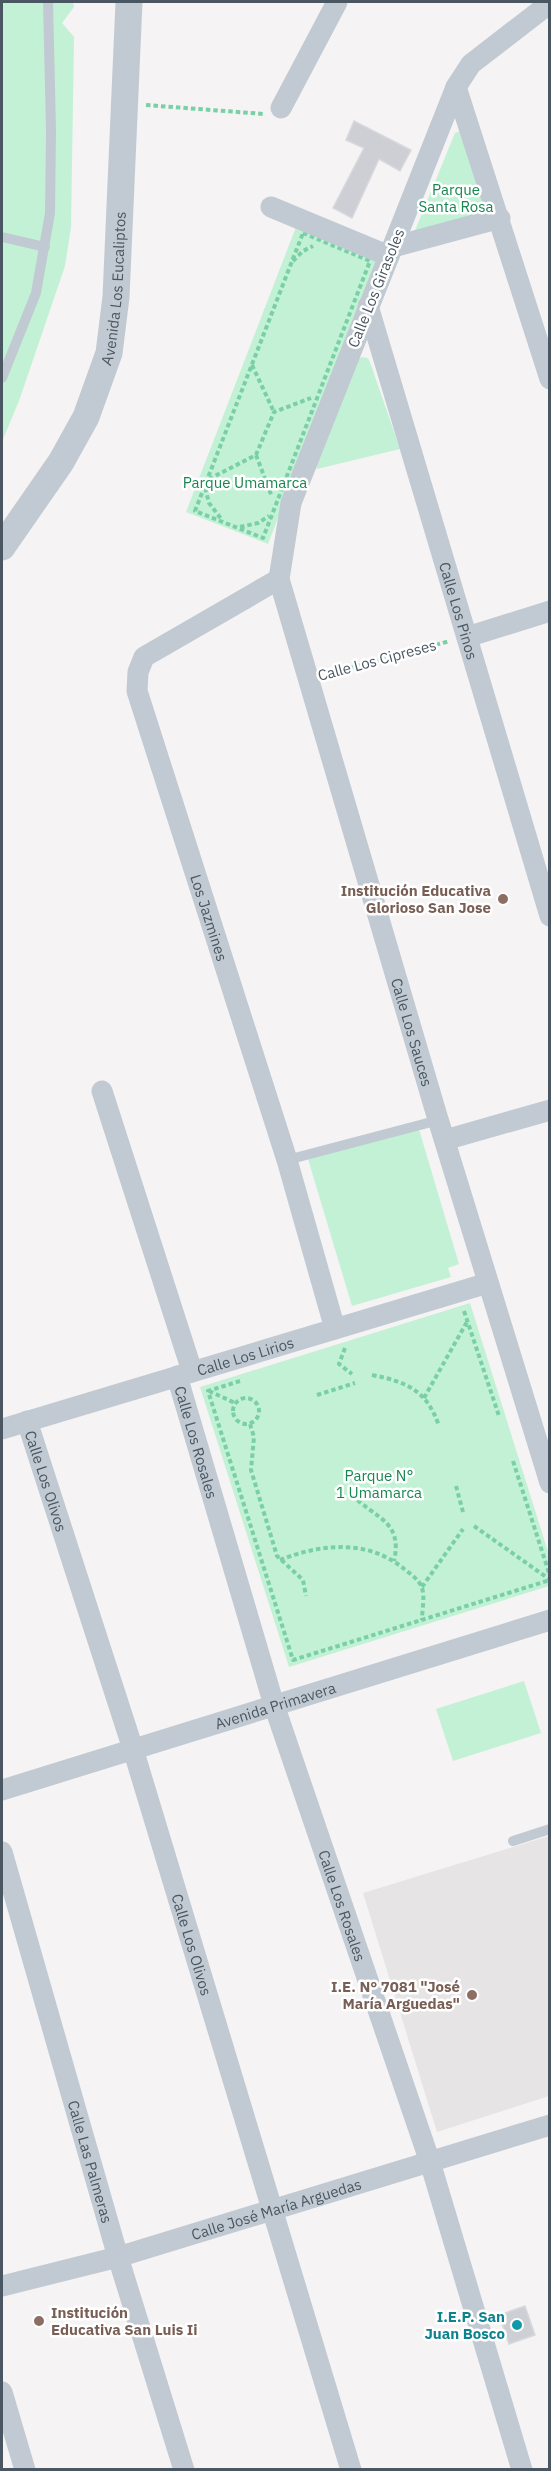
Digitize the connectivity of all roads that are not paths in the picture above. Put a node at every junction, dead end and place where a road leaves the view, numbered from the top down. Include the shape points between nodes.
1 (48, 2) edge
2 (129, 2) edge
3 (337, 2) edge
4 (549, 3) edge
5 (456, 87) junction
6 (281, 108) road end
7 (271, 207) dead end
8 (500, 218) junction
9 (2, 237) edge
10 (45, 247) junction
11 (391, 251) junction
12 (368, 306) junction
13 (2, 378) edge
14 (549, 379) edge
15 (2, 547) edge
16 (279, 579) junction
17 (549, 611) edge
18 (467, 637) junction
19 (549, 916) edge
20 (102, 1091) dead end
21 (549, 1110) edge
22 (442, 1130) junction
23 (286, 1160) junction
24 (488, 1283) junction
25 (335, 1329) junction
26 (184, 1374) junction
27 (27, 1421) junction
28 (2, 1428) edge
29 (549, 1483) edge
30 (549, 1620) edge
31 (274, 1705) junction
32 (133, 1749) junction
33 (2, 1790) edge
34 (549, 1829) edge
35 (513, 1841) dead end
36 (2, 1852) edge
37 (549, 2125) edge
38 (430, 2162) junction
39 (273, 2209) junction
40 (118, 2257) junction
41 (2, 2286) edge
42 (2, 2392) edge
43 (24, 2469) edge
44 (184, 2469) edge
45 (351, 2469) edge
46 (522, 2469) edge

1 - 10 lane via 50,213
2 - 15 street, Avenida Los Eucaliptos via 116,297 109,353 86,417 61,462
3 - 6 street
4 - 5 street, Calle Los Girasoles via 471,64
5 - 8 street
5 - 11 street, Calle Los Girasoles
7 - 11 street
8 - 11 street
8 - 14 street
9 - 10 lane
10 - 13 lane via 36,292
11 - 12 street, Calle Los Girasoles
12 - 16 street, Calle Los Girasoles via 291,503
12 - 18 street, Calle Los Pinos
16 - 22 street, Calle Los Sauces
16 - 23 street, Los Jazmines via 144,657 137,691
17 - 18 street
18 - 19 street, Calle Los Pinos
20 - 26 street, Calle Los Rosales
21 - 22 street
22 - 23 lane
22 - 24 street, Calle Los Sauces
23 - 25 street, Los Jazmines
24 - 25 street, Calle Los Lirios
24 - 29 street, Calle Los Sauces
25 - 26 street, Calle Los Lirios
26 - 27 street, Calle Los Lirios
26 - 31 street, Calle Los Rosales
27 - 28 street, Calle Los Lirios
27 - 32 street, Calle Los Olivos
30 - 31 street, Avenida Primavera
31 - 32 street, Avenida Primavera
31 - 38 street, Calle Los Rosales
32 - 33 street, Avenida Primavera
32 - 39 street, Calle Los Olivos
34 - 35 lane
36 - 40 street, Calle Las Palmeras
37 - 38 street, Calle José María Arguedas
38 - 39 street, Calle José María Arguedas
38 - 46 street, Calle Los Rosales
39 - 40 street, Calle José María Arguedas
39 - 45 street, Calle Los Olivos
40 - 41 street, Calle José María Arguedas
40 - 44 street, Calle Las Palmeras
42 - 43 street

